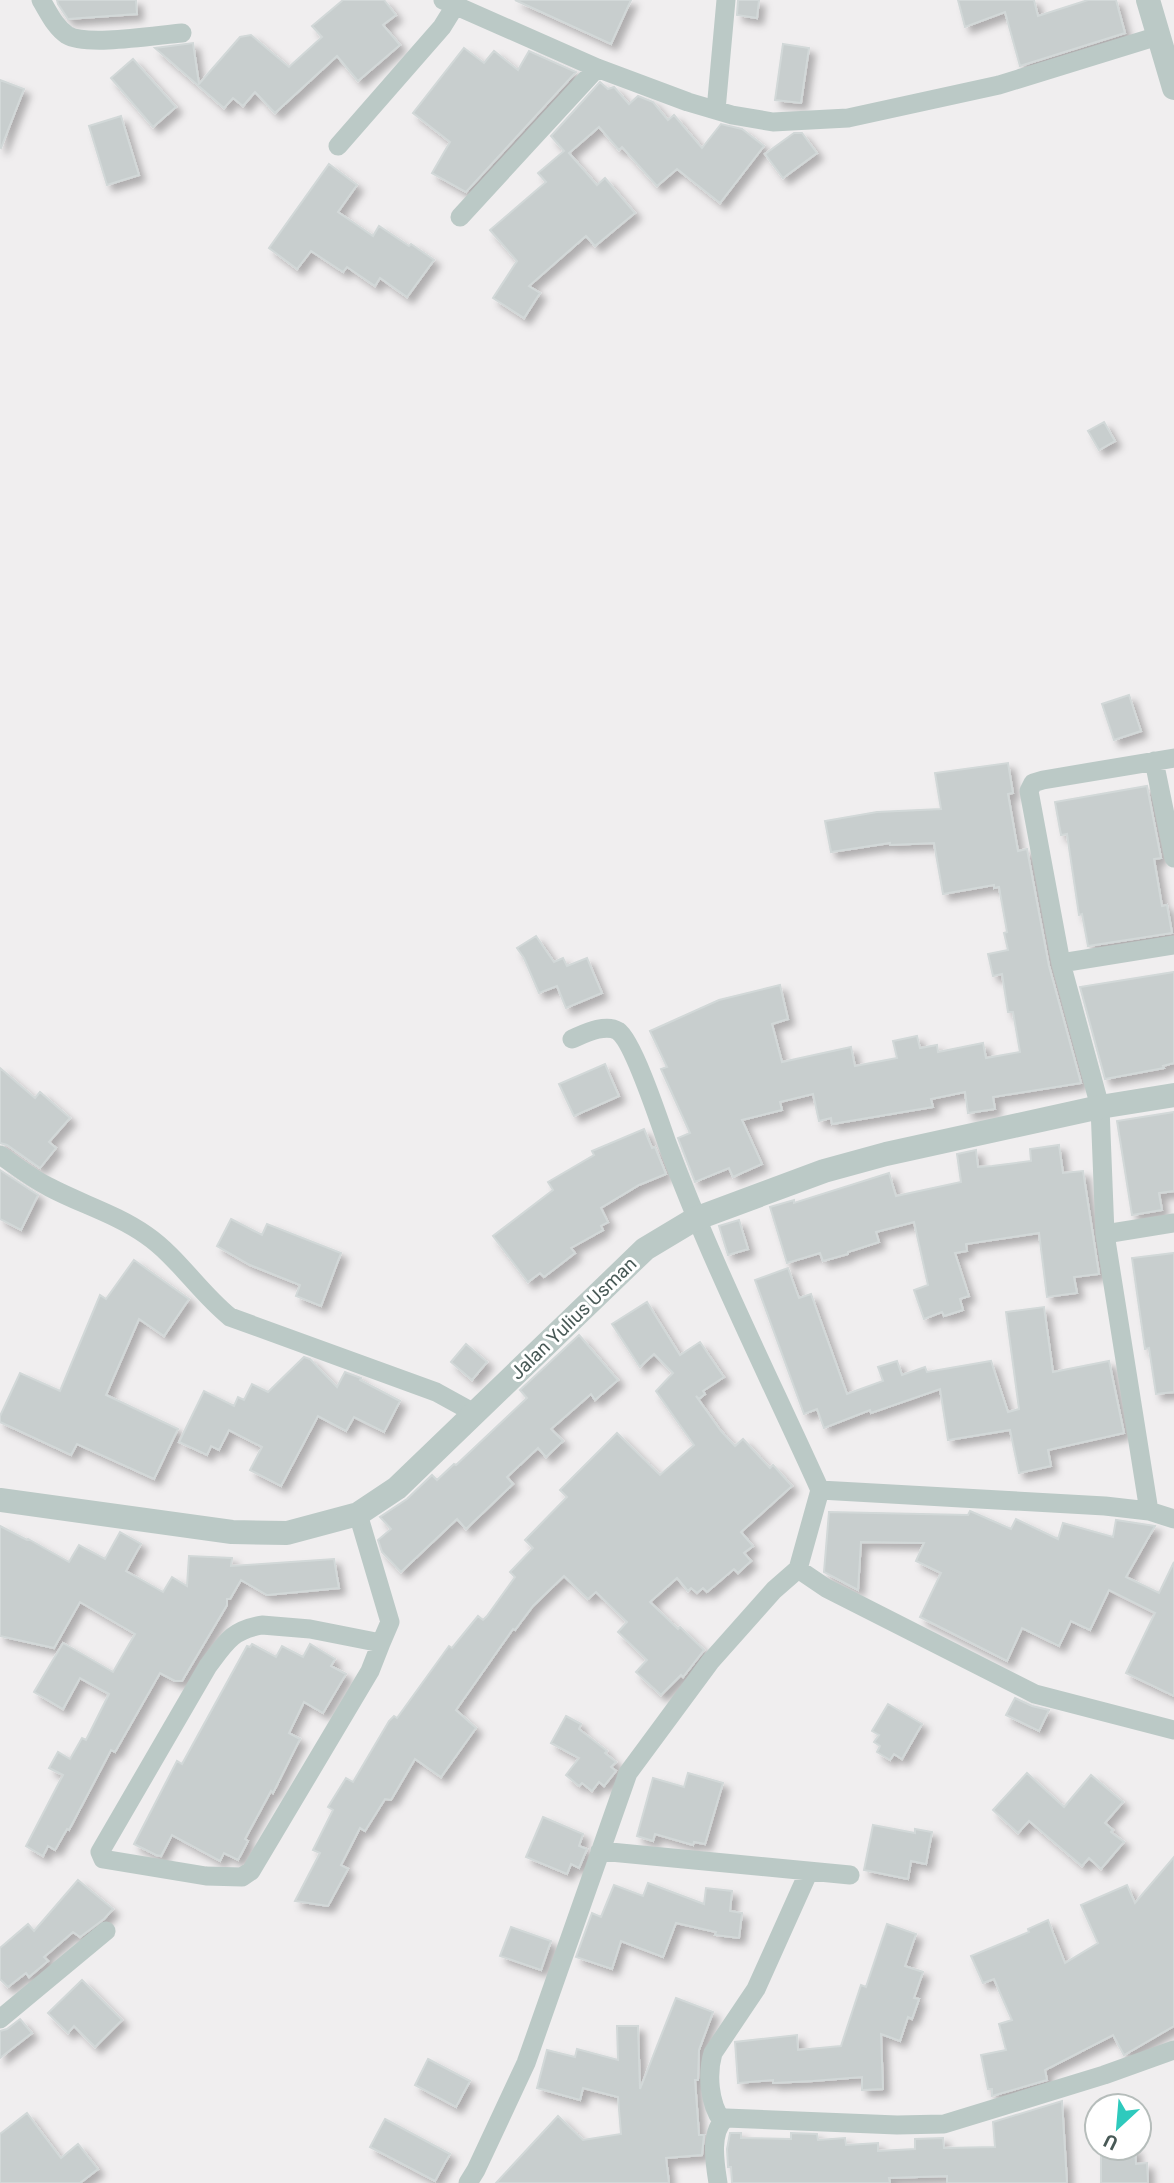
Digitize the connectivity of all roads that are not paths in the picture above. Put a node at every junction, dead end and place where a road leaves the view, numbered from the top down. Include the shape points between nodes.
1 (41, 0) edge
2 (726, 0) edge
3 (1148, 0) edge
4 (449, 3) edge
5 (182, 33) dead end
6 (1158, 36) junction
7 (597, 68) junction
8 (1174, 88) edge
9 (716, 110) junction
10 (338, 146) dead end
11 (460, 217) dead end
12 (1174, 758) edge
13 (1154, 761) junction
14 (1174, 858) edge
15 (1174, 946) edge
16 (1061, 963) junction
17 (572, 1039) dead end
18 (1174, 1095) edge
19 (1100, 1107) junction
20 (0, 1154) edge
21 (695, 1219) junction
22 (1174, 1223) edge
23 (1105, 1234) junction
24 (476, 1414) junction
25 (821, 1490) junction
26 (0, 1500) edge
27 (1149, 1511) junction
28 (358, 1514) junction
29 (1174, 1519) edge
30 (798, 1569) junction
31 (381, 1643) junction
32 (1174, 1730) edge
33 (600, 1851) junction
34 (809, 1871) junction
35 (850, 1875) dead end
36 (106, 1931) dead end
37 (0, 2019) edge
38 (1174, 2050) edge
39 (722, 2121) junction
40 (468, 2183) edge
41 (718, 2183) edge

1 - 5 street via 55,24 74,39
2 - 9 street
3 - 6 street
4 - 7 street
4 - 10 street via 442,27
6 - 8 street
6 - 9 street via 999,85 848,118 773,122
7 - 9 street
7 - 11 street
12 - 13 street
13 - 14 street
13 - 16 street via 1030,786
15 - 16 street
16 - 19 street
17 - 21 street via 599,1029 619,1032 650,1097
18 - 19 street, Jalan Yulius Usman
19 - 21 street, Jalan Yulius Usman via 824,1171
19 - 23 street
20 - 24 street via 29,1176 117,1218 168,1251 230,1318 436,1392
21 - 24 street, Jalan Yulius Usman via 645,1249
21 - 25 street
22 - 23 street
23 - 27 street
24 - 28 street, Jalan Yulius Usman via 397,1488
25 - 27 street
25 - 30 street
26 - 28 street, Jalan Yulius Usman via 232,1532 286,1533
27 - 29 street
28 - 31 street via 390,1622
30 - 32 street via 826,1588 1035,1694
30 - 33 street via 710,1662 628,1773
31 - 31 street via 370,1671 251,1871 242,1877 206,1876 103,1859 100,1852 208,1666 229,1639 244,1628 262,1625
33 - 34 street
33 - 40 street via 526,2063
34 - 35 street
34 - 39 street via 756,1989 713,2053 712,2097
36 - 37 street
38 - 39 street via 944,2124
39 - 41 street via 715,2159

